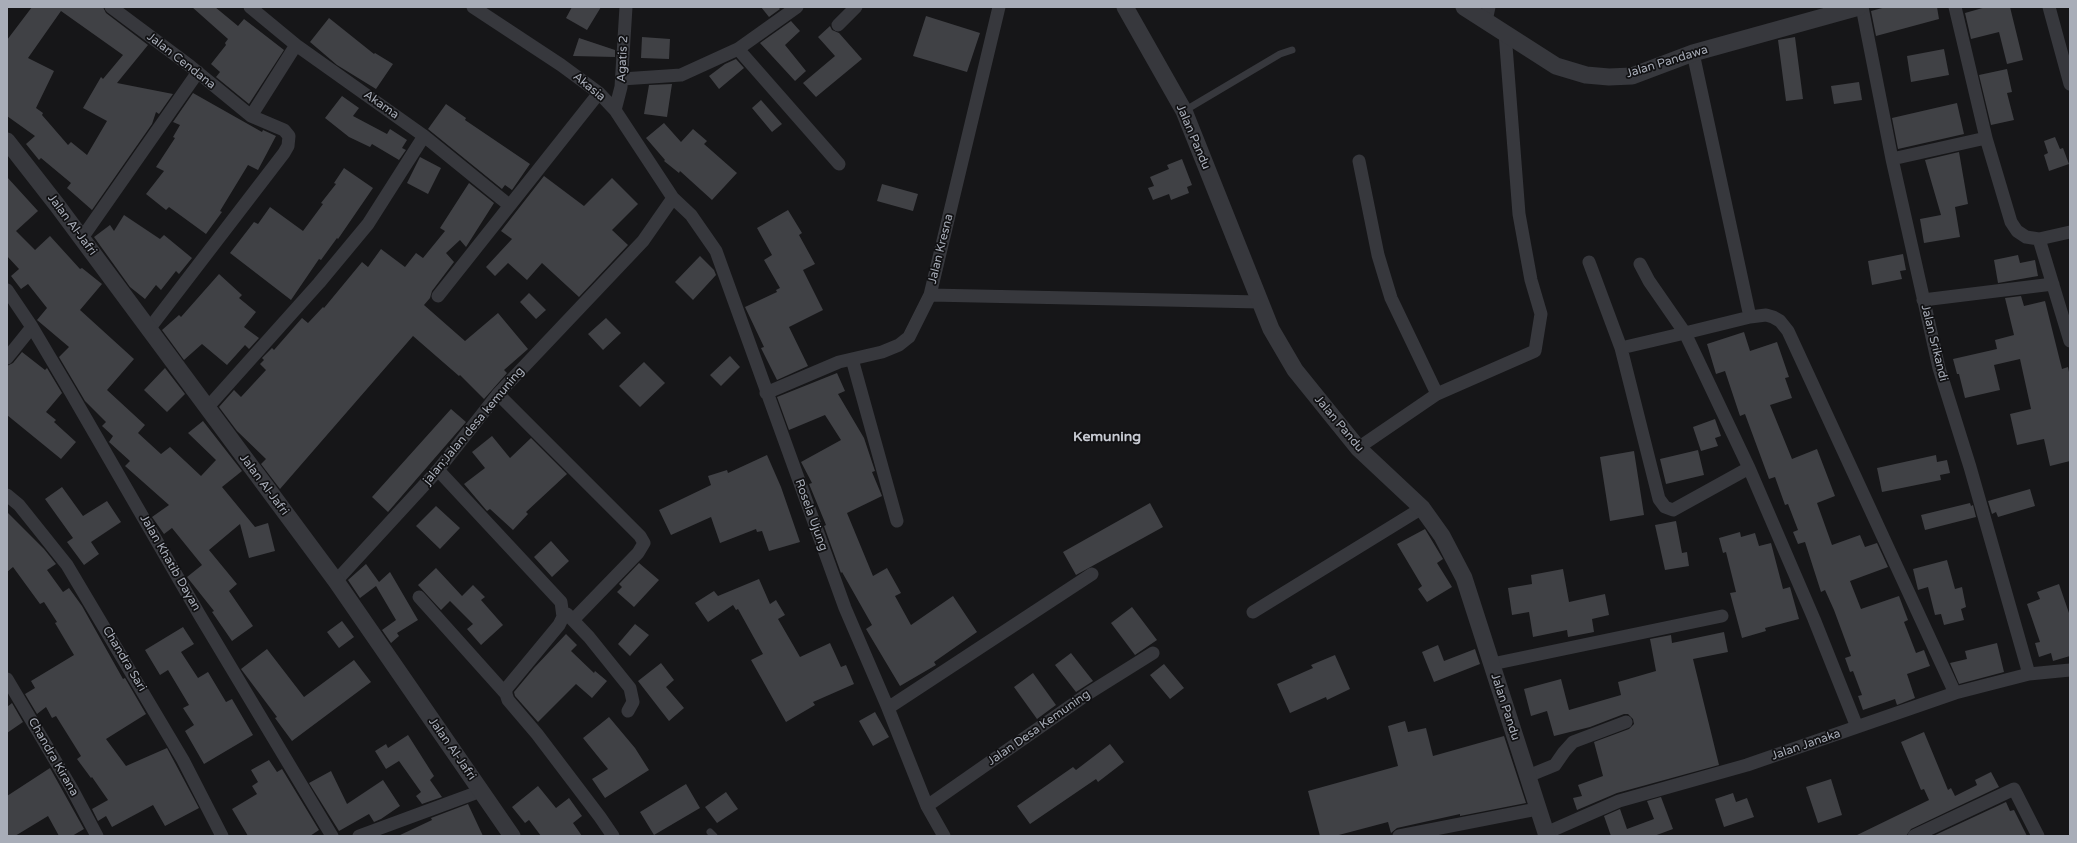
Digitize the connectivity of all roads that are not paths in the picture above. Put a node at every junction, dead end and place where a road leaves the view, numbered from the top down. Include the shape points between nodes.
1 (111, 7) edge
2 (250, 7) edge
3 (473, 7) edge
4 (626, 7) edge
5 (797, 7) edge
6 (856, 7) edge
7 (999, 7) edge
8 (1125, 7) edge
9 (1464, 7) edge
10 (1861, 7) edge
11 (1955, 7) edge
12 (2050, 7) edge
13 (1488, 14) edge
14 (838, 25) dead end
15 (1505, 33) junction
16 (296, 45) junction
17 (738, 49) junction
18 (1292, 50) dead end
19 (1693, 54) junction
20 (198, 72) junction
21 (622, 79) junction
22 (2070, 84) edge
23 (599, 93) junction
24 (615, 110) junction
25 (1184, 111) junction
26 (251, 116) junction
27 (424, 136) junction
28 (1986, 138) junction
29 (7, 142) edge
30 (1892, 159) junction
31 (1359, 161) dead end
32 (839, 164) dead end
33 (674, 198) junction
34 (509, 205) junction
35 (2070, 232) edge
36 (82, 238) junction
37 (2039, 240) junction
38 (1589, 262) dead end
39 (1640, 264) dead end
40 (2053, 284) junction
41 (7, 290) edge
42 (930, 295) junction
43 (438, 296) dead end
44 (1924, 300) junction
45 (1260, 302) junction
46 (1750, 317) junction
47 (32, 327) junction
48 (149, 329) junction
49 (1685, 333) junction
50 (2070, 341) edge
51 (1621, 348) junction
52 (7, 358) edge
53 (852, 359) junction
54 (498, 394) junction
55 (766, 394) junction
56 (1437, 394) junction
57 (207, 408) junction
58 (1358, 448) junction
59 (1750, 468) junction
60 (438, 470) junction
61 (7, 495) edge
62 (1422, 508) junction
63 (897, 521) dead end
64 (1092, 574) dead end
65 (336, 581) junction
66 (419, 597) dead end
67 (563, 610) junction
68 (1253, 612) dead end
69 (1722, 616) dead end
70 (573, 620) junction
71 (1153, 653) dead end
72 (1492, 664) junction
73 (2070, 670) edge
74 (2029, 674) junction
75 (7, 679) edge
76 (1955, 693) junction
77 (506, 694) junction
78 (888, 708) junction
79 (628, 712) dead end
80 (1626, 722) dead end
81 (1857, 727) junction
82 (1528, 776) junction
83 (481, 791) junction
84 (927, 806) junction
85 (1537, 809) junction
86 (1428, 833) edge
87 (1546, 834) edge
88 (97, 836) edge
89 (222, 836) edge
90 (332, 836) edge
91 (359, 836) edge
92 (512, 836) edge
93 (613, 836) edge
94 (944, 836) edge
95 (1399, 836) edge
96 (1914, 836) edge
97 (2038, 836) edge

1 - 20 street, Jalan Cendana
2 - 16 street, Akama
3 - 23 street, Akasia
4 - 21 street, Agatis 2
5 - 17 street
6 - 14 street
7 - 42 street, Jalan Kresna
8 - 25 street, Jalan Pandu
9 - 13 street, Jalan Pandawa
10 - 19 street, Jalan Pandawa
10 - 30 street, Jalan Srikandi
11 - 28 street
12 - 22 street
13 - 15 street, Jalan Pandawa
15 - 19 street, Jalan Pandawa via 1556,66 1609,77 1632,76
15 - 56 street via 1519,214 1531,280 1541,314 1539,334 1535,351
16 - 26 street
16 - 27 street, Akama
17 - 21 street via 681,75
17 - 32 street
18 - 25 lane via 1280,54
19 - 46 street
20 - 26 street, Jalan Cendana
20 - 36 street
21 - 24 street, Agatis 2
23 - 24 street, Akasia
23 - 34 street
24 - 33 street, Akasia
25 - 45 street, Jalan Pandu
26 - 48 street, Jalan Cendana via 284,130 289,136 288,146
27 - 34 street, Akama
27 - 57 street via 368,224
28 - 30 street
28 - 37 street via 2011,222 2017,231 2026,237
29 - 36 street, Jalan Al-Jafri
30 - 44 street, Jalan Srikandi
31 - 56 street via 1378,255 1391,298
33 - 54 street, jalan;Jalan desa kemuning via 643,241
33 - 55 street, Rosela Ujung via 716,251 737,305
34 - 43 street
35 - 37 street
36 - 48 street, Jalan Al-Jafri
37 - 40 street
38 - 51 street
39 - 49 street
40 - 44 street
40 - 50 street
41 - 47 street, Jalan Khatib Dayan
42 - 45 street
42 - 53 street, Jalan Kresna via 909,337 899,345 882,352
44 - 74 street, Jalan Srikandi via 1939,368
45 - 58 street, Jalan Pandu via 1271,329 1295,370
46 - 49 street
46 - 76 street via 1773,317 1788,331
47 - 52 street
47 - 90 street, Jalan Khatib Dayan
48 - 57 street, Jalan Al-Jafri
49 - 51 street
49 - 59 street
51 - 59 street via 1659,499 1665,507 1674,510
53 - 55 street, Jalan Kresna via 839,362
53 - 63 street
54 - 60 street, jalan;Jalan desa kemuning
54 - 70 street via 640,536 644,543 638,553
55 - 78 street, Rosela Ujung via 845,608
56 - 58 street
57 - 65 street, Jalan Al-Jafri
58 - 62 street, Jalan Pandu
59 - 81 street
60 - 65 street, jalan;Jalan desa kemuning
60 - 67 street via 555,595
61 - 89 street, Chandra Sari via 67,565 183,760
62 - 68 street
62 - 72 street, Jalan Pandu via 1442,536 1464,578
64 - 78 street
65 - 83 street, Jalan Al-Jafri
66 - 77 street
67 - 70 street
67 - 77 street via 559,625 506,690
69 - 72 street
70 - 79 street via 630,688 633,702
71 - 84 street, Jalan Desa Kemuning via 1089,693
72 - 82 street, Jalan Pandu
73 - 74 street, Jalan Janaka
74 - 76 street, Jalan Janaka
75 - 88 street, Chandra Kirana
76 - 81 street, Jalan Janaka
77 - 93 street via 508,700 537,734
78 - 84 street, Rosela Ujung
80 - 82 street via 1573,742 1554,766
81 - 87 street, Jalan Janaka via 1747,765 1619,801
82 - 85 street, Jalan Pandu
83 - 91 street
83 - 92 street, Jalan Al-Jafri
84 - 94 street, Rosela Ujung
85 - 86 street
85 - 87 street, Jalan Pandu
86 - 95 street
96 - 97 street via 2014,789

